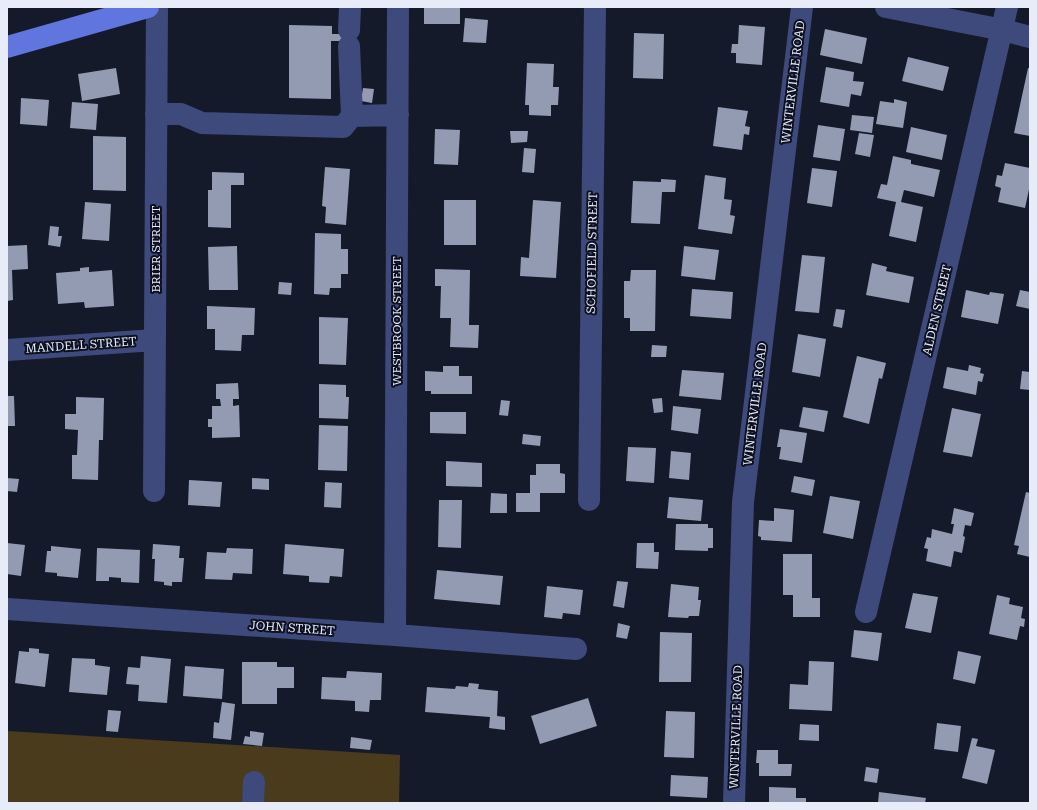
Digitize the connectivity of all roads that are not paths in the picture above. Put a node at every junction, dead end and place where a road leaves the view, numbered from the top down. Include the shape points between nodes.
1 (148, 7) edge
2 (157, 7) edge
3 (350, 7) edge
4 (398, 7) edge
5 (595, 7) edge
6 (802, 7) edge
7 (886, 7) edge
8 (1007, 7) edge
9 (1002, 30) junction
10 (1030, 37) edge
11 (7, 47) edge
12 (156, 114) junction
13 (398, 115) junction
14 (352, 116) junction
15 (155, 340) junction
16 (7, 350) edge
17 (154, 491) dead end
18 (589, 500) dead end
19 (7, 609) edge
20 (866, 612) dead end
21 (395, 635) junction
22 (576, 649) dead end
23 (254, 782) dead end
24 (253, 803) edge
25 (734, 803) edge

1 - 11 main road
2 - 12 street, BRIER STREET
3 - 14 street
4 - 13 street, WESTBROOK STREET
5 - 18 street, SCHOFIELD STREET
6 - 25 street, WINTERVILLE ROAD via 743,502
7 - 9 street
8 - 9 street, ALDEN STREET
9 - 10 street
9 - 20 street, ALDEN STREET
12 - 14 street via 181,114 202,124 343,127
12 - 15 street, BRIER STREET
13 - 14 street
13 - 21 street, WESTBROOK STREET
15 - 16 street, MANDELL STREET
15 - 17 street, BRIER STREET
19 - 21 street, JOHN STREET
21 - 22 street, JOHN STREET
23 - 24 street

